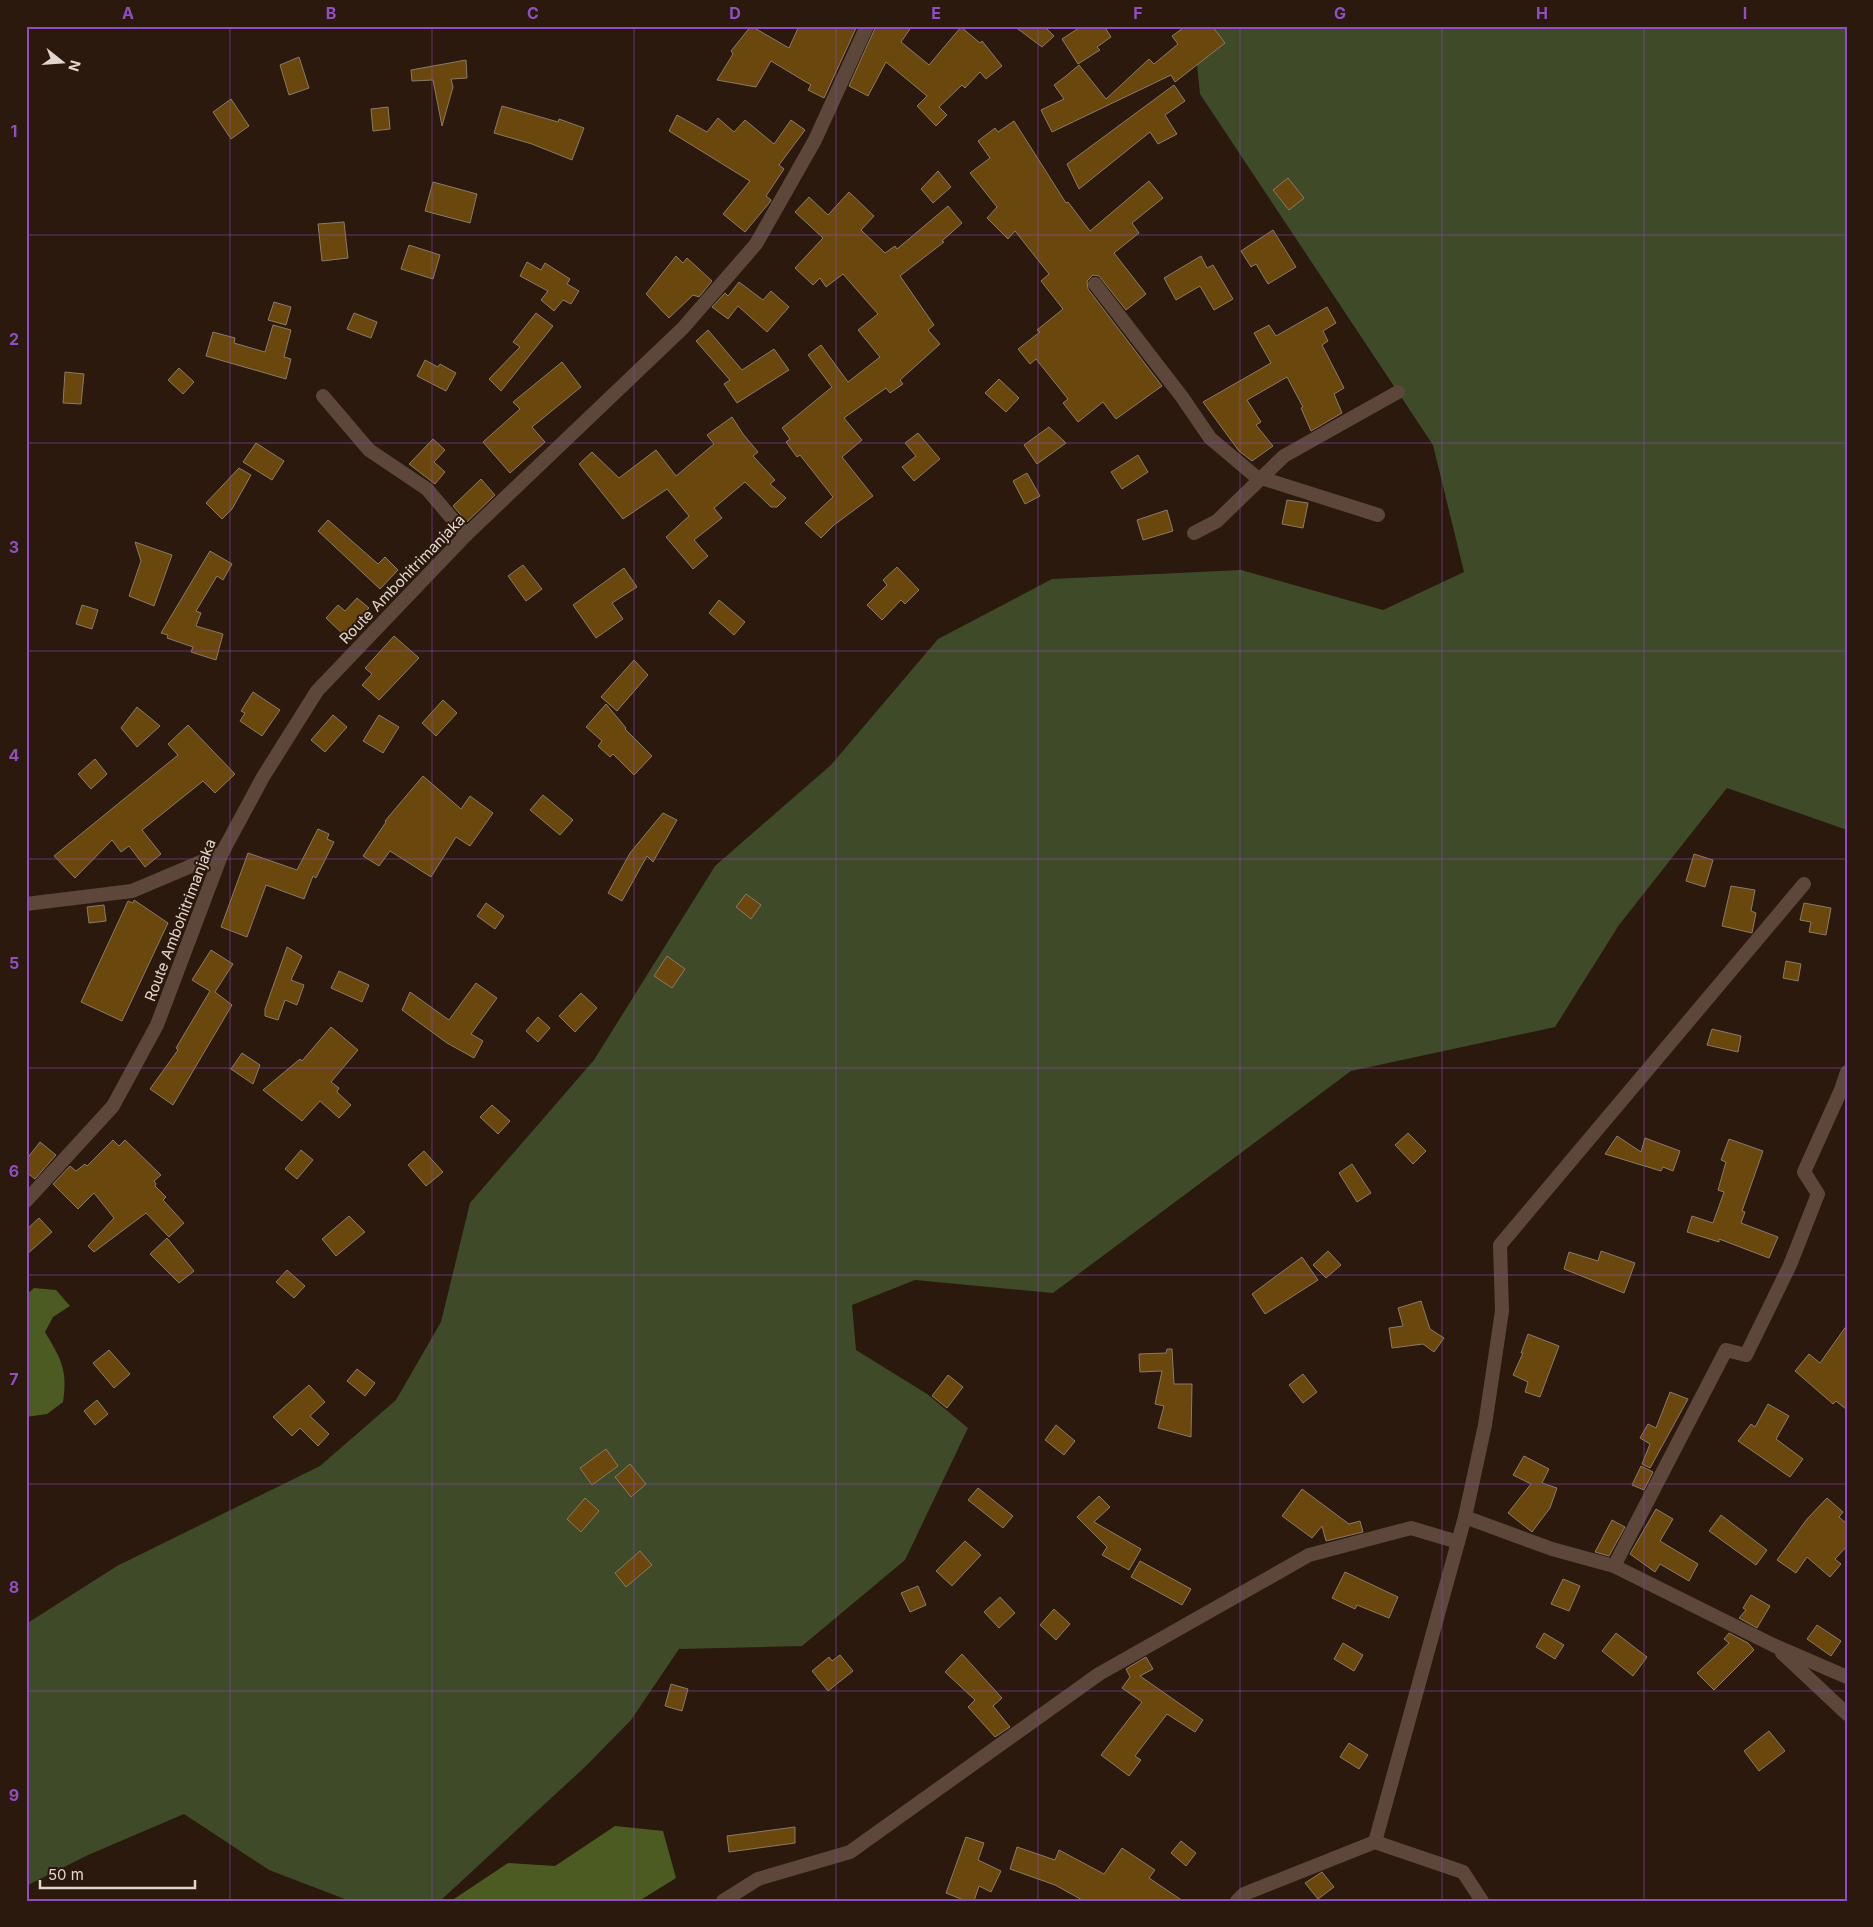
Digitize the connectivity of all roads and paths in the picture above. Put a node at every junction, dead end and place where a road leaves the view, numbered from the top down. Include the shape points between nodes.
1 (868, 26) edge
2 (1095, 284) dead end
3 (1398, 392) dead end
4 (323, 396) dead end
5 (1261, 479) junction
6 (1378, 515) dead end
7 (1194, 533) dead end
8 (466, 535) junction
9 (222, 853) junction
10 (1804, 884) dead end
11 (26, 904) edge
12 (1847, 1072) edge
13 (26, 1201) edge
14 (1465, 1517) junction
15 (1458, 1542) junction
16 (1614, 1566) junction
17 (1773, 1645) junction
18 (1847, 1678) edge
19 (1847, 1714) edge
20 (1375, 1842) junction
21 (723, 1901) edge
22 (1237, 1901) edge
23 (1482, 1901) edge

1 - 8 street, Route Ambohitrimanjaka via 816,140 756,244 683,328
2 - 5 street via 1210,438
3 - 5 street via 1284,456
4 - 8 street via 370,450 427,489
5 - 6 street
5 - 7 street via 1217,521
8 - 9 street, Route Ambohitrimanjaka via 317,691 263,777
9 - 11 street via 132,891
9 - 13 street, Route Ambohitrimanjaka via 157,1025 117,1098
10 - 14 street via 1500,1245 1502,1312 1485,1425
12 - 16 street via 1804,1172 1818,1194 1790,1265 1746,1355 1726,1350
14 - 15 street
14 - 16 street via 1552,1549
15 - 20 street
15 - 21 street via 1411,1528 1309,1555 1099,1674 850,1852 758,1879
16 - 17 street
17 - 18 street
17 - 19 street
20 - 22 street via 1244,1894
20 - 23 street via 1463,1872

